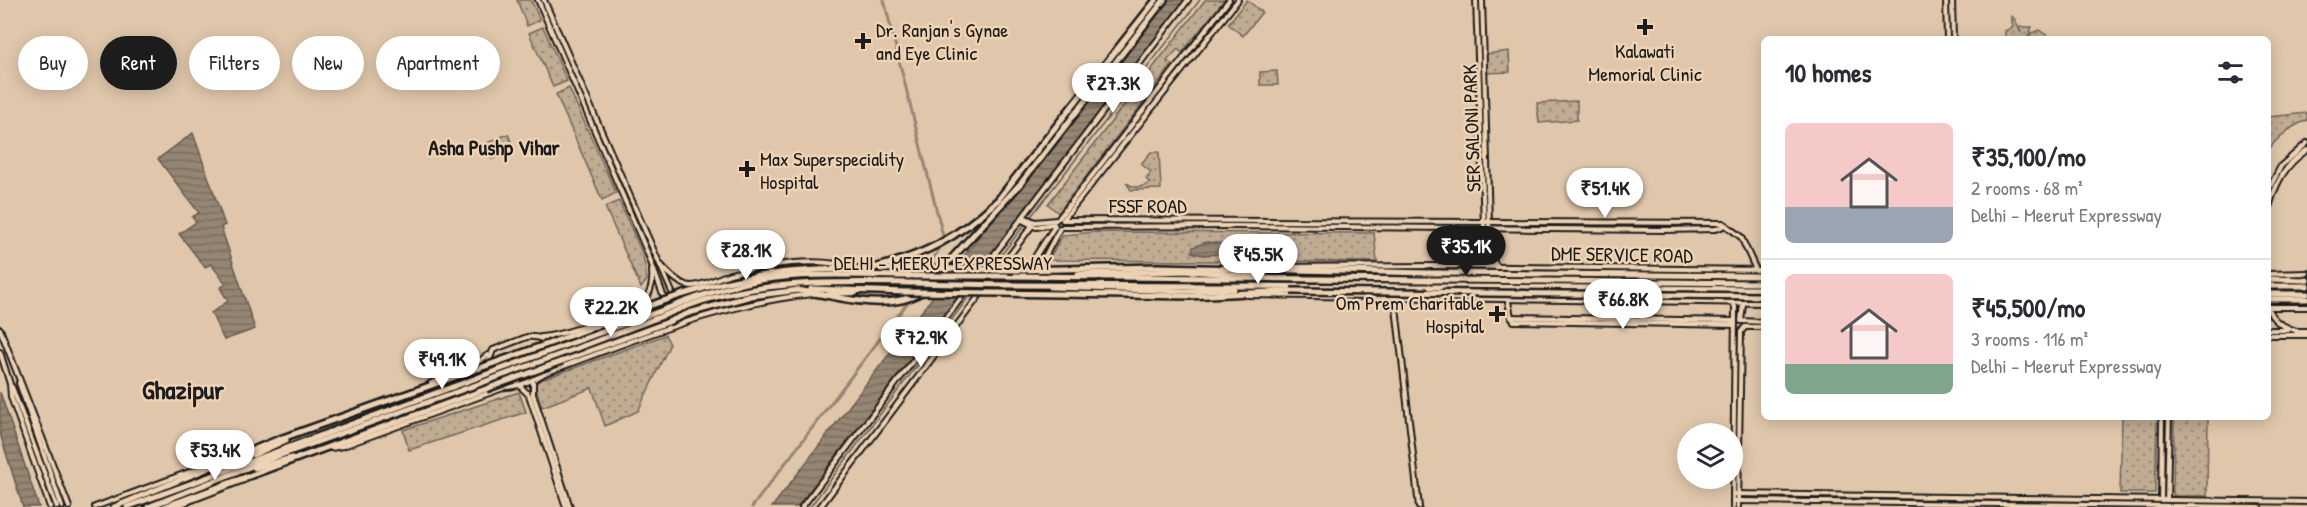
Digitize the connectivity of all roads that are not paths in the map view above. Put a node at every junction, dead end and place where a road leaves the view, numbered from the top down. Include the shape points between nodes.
1 (538, 0) edge
2 (544, 0) edge
3 (1156, 0) edge
4 (1164, 0) edge
5 (1188, 0) edge
6 (1229, 0) edge
7 (1238, 0) edge
8 (1476, 0) edge
9 (1482, 0) edge
10 (1946, 0) edge
11 (1952, 0) edge
12 (1947, 36) edge
13 (1953, 36) edge
14 (2307, 143) edge
15 (2307, 150) edge
16 (2271, 185) edge
17 (2271, 203) edge
18 (1024, 219) junction
19 (1059, 223) junction
20 (1484, 223) junction
21 (1489, 223) junction
22 (1658, 223) junction
23 (1031, 225) junction
24 (1726, 225) junction
25 (1487, 229) junction
26 (1658, 230) junction
27 (651, 263) junction
28 (658, 263) junction
29 (1432, 266) junction
30 (1472, 266) junction
31 (1235, 268) junction
32 (1498, 268) junction
33 (856, 269) junction
34 (870, 269) junction
35 (1026, 269) junction
36 (1047, 269) junction
37 (1153, 269) junction
38 (1756, 270) junction
39 (1761, 270) edge
40 (2307, 273) edge
41 (1430, 276) junction
42 (1761, 276) edge
43 (1052, 277) junction
44 (2271, 277) edge
45 (2271, 277) edge
46 (1289, 279) junction
47 (2307, 280) edge
48 (1761, 283) edge
49 (1033, 285) junction
50 (1265, 286) junction
51 (2271, 286) edge
52 (2307, 286) edge
53 (1761, 289) edge
54 (797, 290) junction
55 (866, 291) junction
56 (1155, 293) junction
57 (820, 294) junction
58 (2271, 294) edge
59 (2307, 294) edge
60 (1232, 295) junction
61 (1761, 296) edge
62 (1395, 299) junction
63 (1431, 299) junction
64 (2271, 299) edge
65 (2307, 299) edge
66 (1508, 301) junction
67 (1732, 303) junction
68 (1743, 303) junction
69 (1761, 303) edge
70 (685, 305) junction
71 (2271, 307) edge
72 (2307, 307) edge
73 (2271, 313) edge
74 (684, 321) junction
75 (1761, 321) edge
76 (1735, 323) junction
77 (674, 325) junction
78 (1761, 327) edge
79 (0, 329) edge
80 (2297, 331) junction
81 (2307, 331) edge
82 (2271, 332) edge
83 (2271, 332) edge
84 (2307, 335) edge
85 (541, 337) junction
86 (493, 350) junction
87 (0, 352) edge
88 (545, 373) junction
89 (534, 378) junction
90 (18, 381) junction
91 (10, 384) junction
92 (518, 384) junction
93 (503, 388) junction
94 (347, 417) junction
95 (2162, 420) edge
96 (2169, 420) edge
97 (306, 430) junction
98 (321, 449) junction
99 (241, 454) junction
100 (303, 457) junction
101 (263, 472) junction
102 (213, 478) junction
103 (1735, 494) junction
104 (1735, 501) junction
105 (2307, 502) edge
106 (2161, 504) edge
107 (2167, 504) edge
108 (116, 506) edge
109 (50, 507) edge
110 (59, 507) edge
111 (69, 507) edge
112 (95, 507) edge
113 (127, 507) edge
114 (148, 507) edge
115 (164, 507) edge
116 (174, 507) edge
117 (568, 507) edge
118 (802, 507) edge
119 (820, 507) edge
120 (1419, 507) edge
121 (1733, 507) edge
122 (1738, 507) edge
123 (2260, 507) edge

1 - 27 street
2 - 28 street
3 - 34 highway via 998,200 954,236 896,264
4 - 57 highway via 1021,183 918,295 903,300 848,300
5 - 18 street
6 - 19 street
7 - 19 street
8 - 20 street
9 - 21 street, SER SALONI PARK
10 - 12 street
11 - 13 street
14 - 16 street via 2281,166
15 - 17 street via 2279,178
18 - 23 street
18 - 118 street via 972,281
19 - 20 street, FSSF ROAD via 1233,219
19 - 23 street
19 - 25 street
19 - 35 street
19 - 36 street via 1043,260
20 - 21 street, FSSF ROAD
20 - 25 street
21 - 22 street
21 - 25 street, SER SALONI PARK
22 - 24 street
22 - 26 street
23 - 119 street
24 - 26 street via 1716,229
24 - 38 street via 1741,237
25 - 26 street
25 - 30 street via 1485,255
25 - 32 street, SER SALONI PARK via 1490,255
27 - 77 street
27 - 85 street via 651,290 638,306
28 - 33 street via 687,285 786,264 840,263
28 - 74 street
29 - 30 street, DME SERVICE ROAD
29 - 31 street, DME SERVICE ROAD
29 - 63 street
30 - 32 street, DME SERVICE ROAD
31 - 37 highway
31 - 41 highway
32 - 38 street, DME SERVICE ROAD
33 - 34 highway
33 - 94 highway, bridge via 803,269 746,276 708,286
34 - 35 highway, bridge
35 - 36 highway
36 - 37 highway
37 - 43 highway
37 - 46 highway
38 - 39 street, DME SERVICE ROAD
40 - 44 street
41 - 42 highway
41 - 46 highway, DELHI - MEERUT EXPRESSWAY
41 - 48 highway, DELHI - MEERUT EXPRESSWAY, bridge via 1440,280
43 - 46 highway, DELHI - MEERUT EXPRESSWAY
43 - 70 highway, DELHI - MEERUT EXPRESSWAY, bridge via 798,277 730,287
45 - 47 highway
49 - 50 highway, DELHI - MEERUT EXPRESSWAY
49 - 56 highway
49 - 70 highway, DELHI - MEERUT EXPRESSWAY, bridge via 795,283
50 - 53 highway, DELHI - MEERUT EXPRESSWAY, bridge
50 - 56 highway
51 - 52 highway
54 - 55 highway
54 - 57 highway
54 - 98 highway, bridge via 751,296 689,314
55 - 56 highway, bridge
55 - 57 street
56 - 60 highway
57 - 74 street via 752,302
58 - 59 highway
60 - 61 highway, bridge via 1291,291
60 - 62 street
62 - 63 street
62 - 120 street
63 - 66 street
64 - 65 highway
66 - 67 street
66 - 76 street via 1512,319
67 - 68 street
67 - 76 street
68 - 69 street
68 - 75 street via 1741,321
70 - 102 highway, DELHI - MEERUT EXPRESSWAY, bridge
71 - 72 street
73 - 80 street via 2275,320
74 - 77 street
76 - 103 street
77 - 88 street
78 - 103 street via 1742,329
79 - 90 street
80 - 81 street
80 - 82 street
83 - 84 street
85 - 86 street via 526,336
85 - 88 street via 553,352 553,364
86 - 93 street via 486,369 492,384
86 - 94 street via 468,369 352,411
87 - 91 street
88 - 89 street
89 - 92 street
89 - 117 street via 533,394
90 - 110 street
90 - 111 street via 26,391
91 - 109 street via 10,397
91 - 110 street
92 - 93 street
92 - 117 street via 529,395
93 - 98 street via 343,446
94 - 97 highway
95 - 106 street
96 - 107 street
97 - 99 highway
97 - 102 highway
98 - 100 highway
99 - 108 highway
99 - 112 street
100 - 101 highway
100 - 102 highway
101 - 115 highway
101 - 116 street
102 - 113 highway, DELHI - MEERUT EXPRESSWAY
102 - 114 highway, DELHI - MEERUT EXPRESSWAY
103 - 104 street
103 - 106 street
104 - 106 street
104 - 121 street
104 - 122 street
105 - 107 street
106 - 107 street
107 - 123 street

